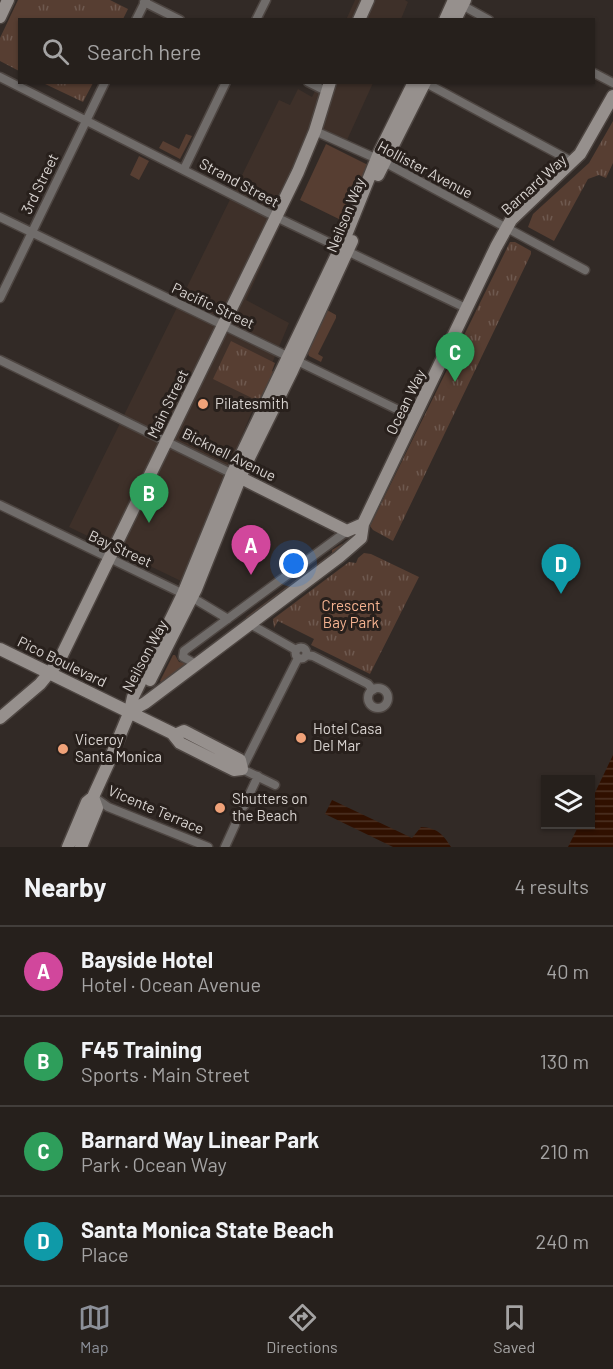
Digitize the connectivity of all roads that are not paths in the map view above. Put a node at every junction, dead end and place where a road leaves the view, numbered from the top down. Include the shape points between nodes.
1 (8, 0) edge
2 (266, 0) edge
3 (368, 0) edge
4 (145, 1) edge
5 (459, 2) edge
6 (0, 17) edge
7 (137, 18) edge
8 (176, 18) edge
9 (257, 18) edge
10 (360, 18) edge
11 (447, 18) edge
12 (455, 18) edge
13 (486, 18) edge
14 (595, 74) edge
15 (0, 77) edge
16 (613, 83) edge
17 (104, 84) edge
18 (225, 84) edge
19 (413, 84) edge
20 (424, 84) edge
21 (427, 84) edge
22 (328, 87) edge
23 (613, 96) edge
24 (613, 109) edge
25 (87, 121) junction
26 (315, 130) junction
27 (381, 160) junction
28 (573, 162) junction
29 (184, 169) junction
30 (0, 217) edge
31 (276, 217) junction
32 (508, 229) junction
33 (31, 233) junction
34 (344, 249) junction
35 (585, 270) dead end
36 (0, 298) edge
37 (468, 309) junction
38 (223, 326) junction
39 (292, 359) junction
40 (0, 360) edge
41 (415, 418) junction
42 (166, 442) junction
43 (236, 476) junction
44 (0, 505) edge
45 (363, 524) junction
46 (347, 531) junction
47 (111, 559) junction
48 (187, 596) junction
49 (228, 619) junction
50 (250, 624) junction
51 (0, 649) edge
52 (300, 654) junction
53 (196, 664) junction
54 (50, 674) junction
55 (373, 690) dead end
56 (130, 711) junction
57 (0, 718) edge
58 (242, 769) junction
59 (258, 776) junction
60 (275, 785) dead end
61 (93, 797) junction
62 (244, 806) tunnel mouth
63 (79, 821) junction
64 (235, 825) tunnel mouth
65 (88, 831) junction
66 (68, 847) edge
67 (81, 847) edge
68 (208, 847) edge
69 (225, 847) edge

1 - 6 street
2 - 9 street
3 - 10 street
4 - 7 street
4 - 8 street
5 - 11 street
5 - 12 street
5 - 13 street
14 - 16 street
15 - 25 street, Strand Street
17 - 25 street, 3rd Street
18 - 29 street
19 - 27 street, Neilson Way
20 - 27 street, Neilson Way
21 - 28 street
22 - 26 street, Main Street
23 - 28 street, Barnard Way
24 - 32 street, Barnard Way via 575,169
25 - 29 street, Strand Street
25 - 33 street, 3rd Street
26 - 27 street, Hollister Avenue
26 - 31 street, Main Street
27 - 32 street, Hollister Avenue
27 - 34 street, Neilson Way
28 - 32 street, Barnard Way via 511,220
29 - 31 street, Strand Street
30 - 33 street, Pacific Street
31 - 34 street, Strand Street
31 - 38 street, Main Street
32 - 35 street, Hollister Avenue
32 - 37 street, Ocean Way
33 - 36 street, 3rd Street
33 - 38 street, Pacific Street
34 - 37 street, Strand Street
34 - 39 street, Neilson Way
37 - 41 street, Ocean Way
38 - 39 street, Pacific Street
38 - 42 street, Main Street
39 - 41 street, Pacific Street
39 - 43 street, Neilson Way
40 - 42 street, Bicknell Avenue
41 - 45 street, Ocean Way
42 - 43 street, Bicknell Avenue
42 - 47 street, Main Street
43 - 46 street, Bicknell Avenue
43 - 48 street, Neilson Way
44 - 47 street, Bay Street
45 - 46 street
45 - 50 street, Ocean Way via 361,538 339,558
46 - 49 street
47 - 48 street, Bay Street
47 - 54 street, Main Street
48 - 49 street, Bay Street
48 - 56 street, Neilson Way via 140,700
49 - 53 street via 184,651 183,657
50 - 52 street
50 - 53 street
51 - 54 street, Pico Boulevard
52 - 55 street via 368,684
52 - 58 street
53 - 56 street
54 - 56 street, Pico Boulevard
54 - 57 street, Main Street
56 - 58 street, Pico Boulevard via 175,735 184,731 207,750 240,760
56 - 61 street, Neilson Way
58 - 59 street, Pico Boulevard
59 - 60 street, Pico Boulevard
59 - 62 street
61 - 63 street
61 - 65 street via 97,808
61 - 68 street, Vicente Terrace via 108,807
63 - 65 street
63 - 66 street
64 - 69 street
65 - 67 street

